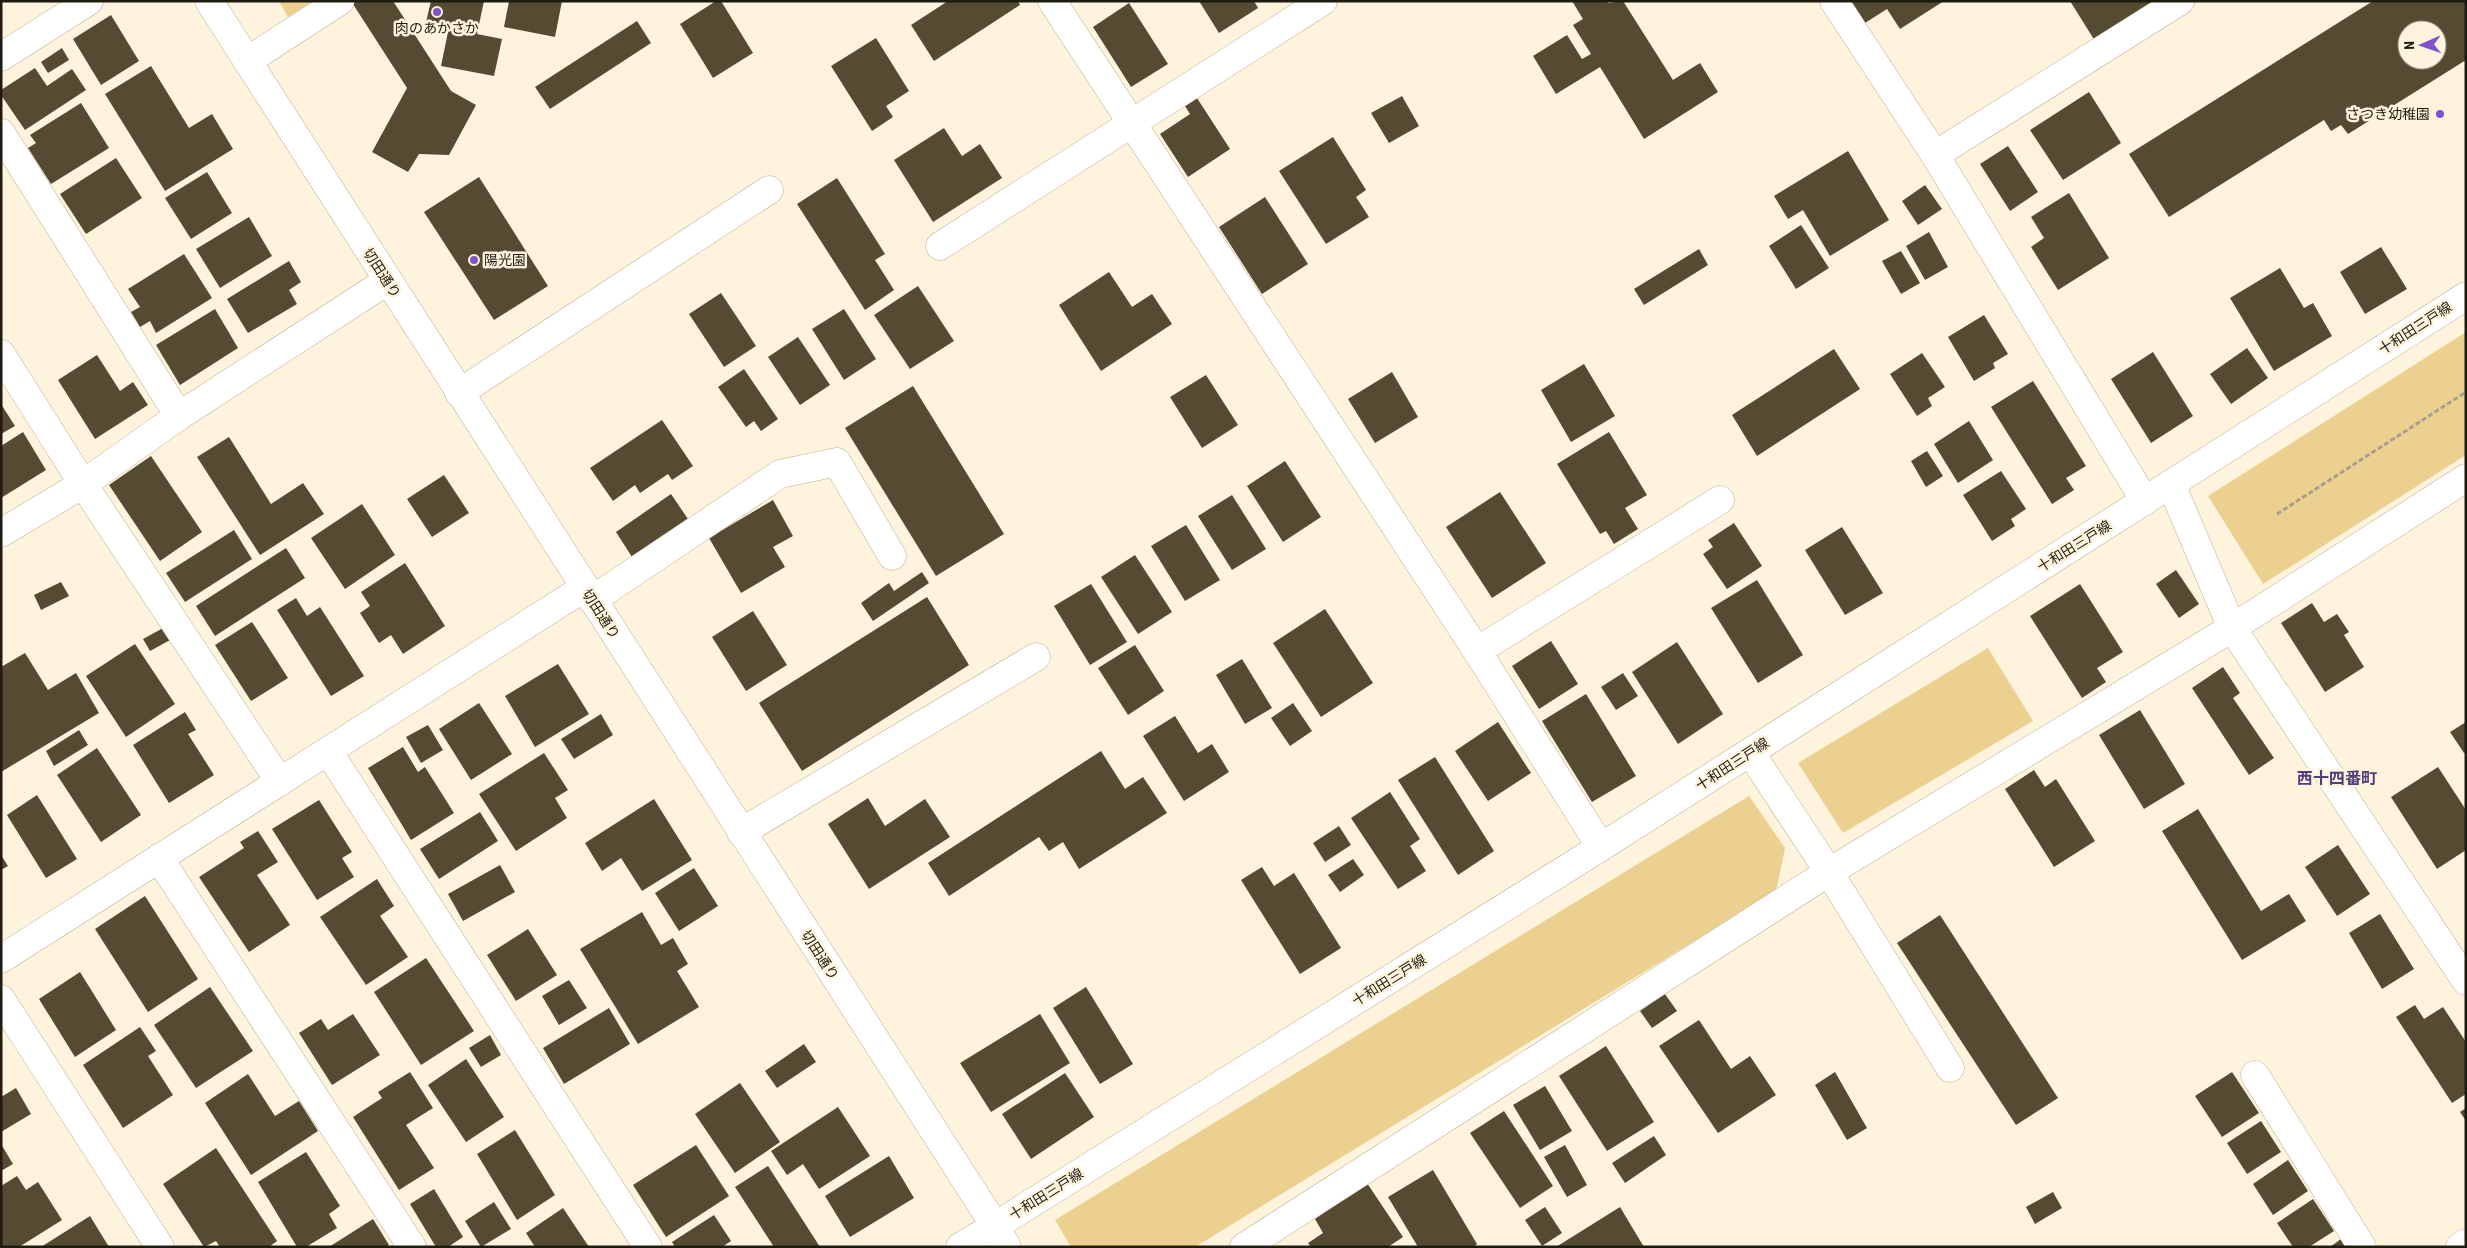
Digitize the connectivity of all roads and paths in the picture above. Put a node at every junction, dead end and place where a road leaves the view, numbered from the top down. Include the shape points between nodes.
1 (89, 1) edge
2 (209, 1) edge
3 (340, 1) edge
4 (1052, 1) edge
5 (1323, 1) edge
6 (1834, 1) edge
7 (2180, 1) edge
8 (1, 57) edge
9 (247, 61) junction
10 (1131, 124) junction
11 (1, 133) edge
12 (1934, 155) junction
13 (769, 190) dead end
14 (940, 246) dead end
15 (387, 281) junction
16 (2466, 296) edge
17 (1, 354) edge
18 (2466, 392) edge
19 (459, 394) junction
20 (179, 416) junction
21 (2466, 478) edge
22 (83, 484) junction
23 (2171, 484) junction
24 (1720, 500) dead end
25 (2145, 501) junction
26 (2277, 514) dead end
27 (1, 533) edge
28 (892, 556) dead end
29 (588, 594) junction
30 (2232, 628) junction
31 (1477, 651) junction
32 (1036, 657) dead end
33 (328, 751) junction
34 (1750, 752) junction
35 (280, 782) junction
36 (741, 832) junction
37 (1601, 847) junction
38 (160, 858) junction
39 (1829, 872) junction
40 (1, 959) edge
41 (2466, 981) edge
42 (1, 999) edge
43 (1950, 1068) dead end
44 (2256, 1075) dead end
45 (1001, 1236) edge
46 (2466, 1243) edge
47 (160, 1247) edge
48 (412, 1247) edge
49 (648, 1247) edge
50 (960, 1247) edge
51 (1244, 1247) edge
52 (2362, 1247) edge
53 (2460, 1247) edge

1 - 8 street
2 - 9 street, 切田通り
3 - 9 street
4 - 10 street
5 - 10 street
6 - 12 street
7 - 12 street
9 - 15 street, 切田通り
10 - 14 street
10 - 31 street
11 - 20 street
12 - 25 street
13 - 19 street
15 - 19 street, 切田通り
15 - 20 street
16 - 23 street, 十和田三戸線
17 - 22 street
18 - 26 path
19 - 29 street, 切田通り
20 - 22 street
21 - 30 street
22 - 27 street
22 - 35 street
23 - 25 street, 十和田三戸線
23 - 30 street
24 - 31 street
25 - 34 street, 十和田三戸線
28 - 29 street via 837,462 780,474
29 - 33 street
29 - 36 street, 切田通り
30 - 39 street
30 - 41 street
31 - 37 street
32 - 36 street
33 - 35 street
33 - 49 street
34 - 37 street, 十和田三戸線
34 - 39 street
35 - 38 street
36 - 45 street, 切田通り
37 - 45 street, 十和田三戸線
38 - 40 street
38 - 48 street
39 - 43 street
39 - 51 street
42 - 47 street
44 - 52 street
45 - 50 street, 十和田三戸線
46 - 53 street

